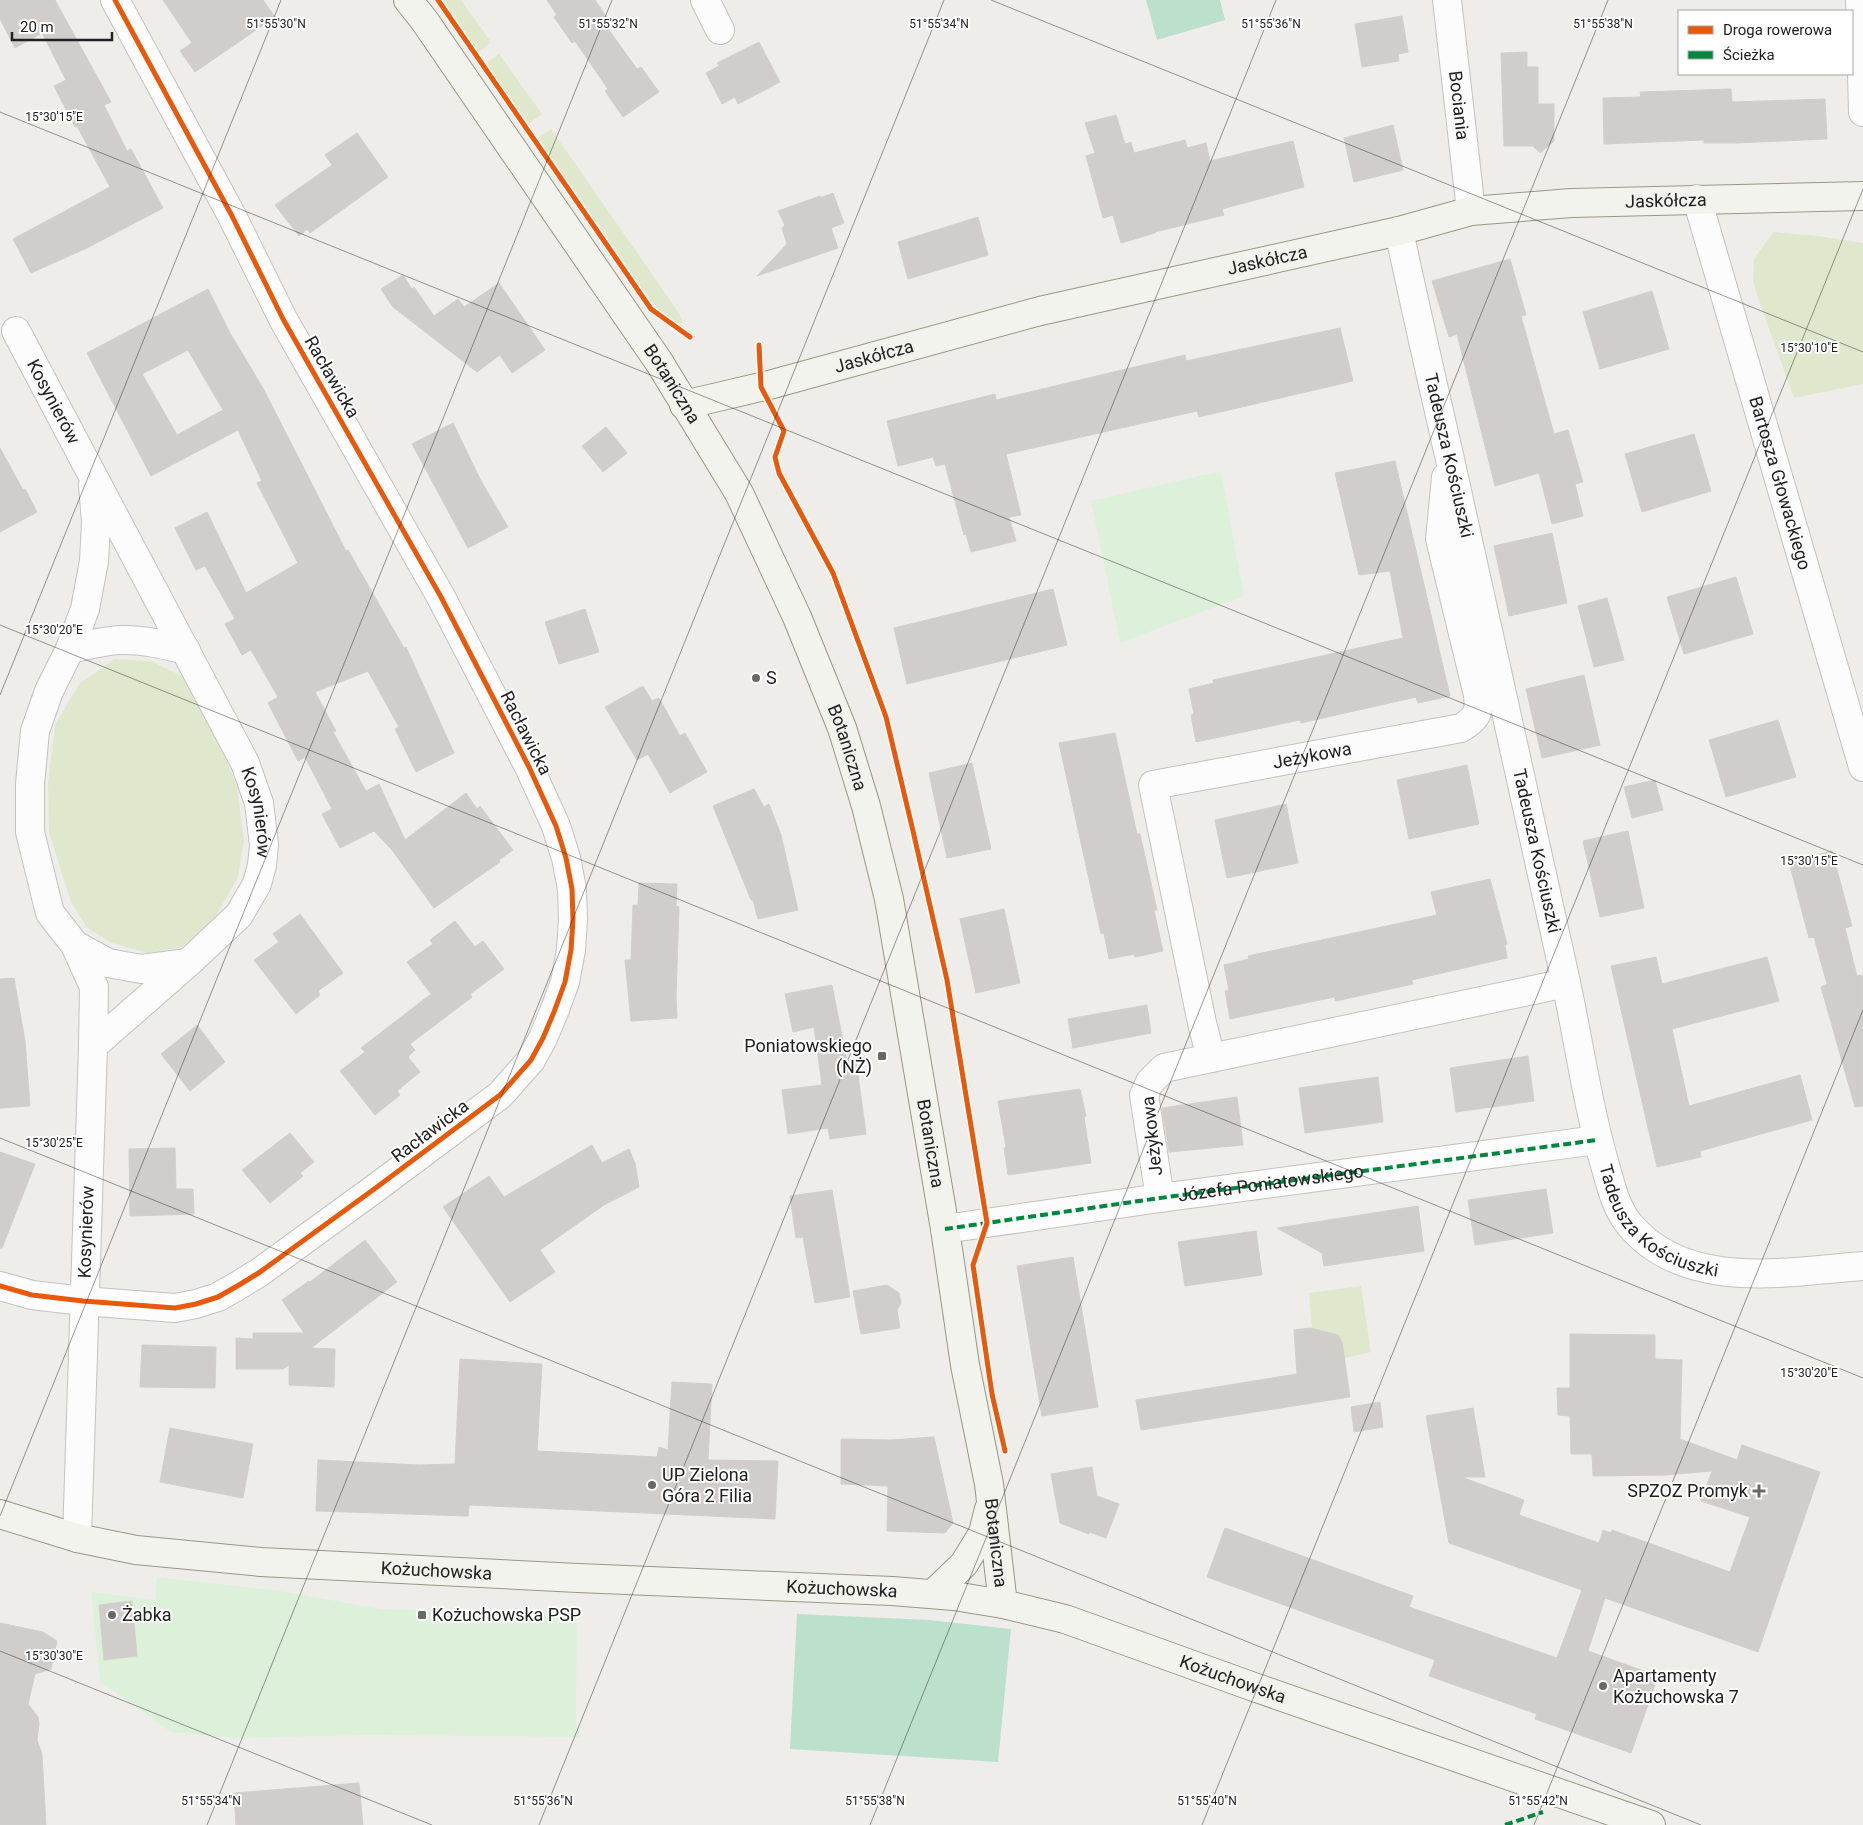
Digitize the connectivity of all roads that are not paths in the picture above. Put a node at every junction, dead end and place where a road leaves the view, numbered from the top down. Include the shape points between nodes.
1 (115, 0) edge
2 (408, 0) edge
3 (705, 0) edge
4 (1448, 0) edge
5 (1860, 0) edge
6 (720, 30) dead end
7 (1863, 112) edge
8 (1863, 196) edge
9 (1697, 199) junction
10 (1471, 211) junction
11 (1399, 232) junction
12 (16, 331) dead end
13 (684, 406) junction
14 (1448, 451) junction
15 (92, 473) junction
16 (70, 649) junction
17 (186, 650) junction
18 (1863, 767) edge
19 (75, 945) junction
20 (188, 963) junction
21 (1566, 983) junction
22 (93, 1046) junction
23 (1211, 1058) junction
24 (1597, 1140) junction
25 (1160, 1198) junction
26 (945, 1229) junction
27 (1863, 1266) edge
28 (0, 1286) edge
29 (83, 1301) junction
30 (991, 1500) junction
31 (0, 1514) edge
32 (77, 1538) junction
33 (933, 1594) junction
34 (1003, 1604) junction
35 (1651, 1825) edge

1 - 29 street, Racławicka via 232,216 283,319 441,597 529,767 556,826 566,858 573,919 565,982 542,1038 531,1060 500,1095 260,1272 218,1297 175,1308
2 - 13 main road, Botaniczna via 658,362
3 - 6 street
4 - 10 street, Bociania
5 - 7 street
8 - 9 main road, Jaskółcza
9 - 10 main road, Jaskółcza via 1571,203
9 - 18 street, Bartosza Głowackiego
10 - 11 main road, Jaskółcza
11 - 13 main road, Jaskółcza via 1040,311
11 - 14 street, Tadeusza Kościuszki
12 - 15 street, Kosynierów
13 - 26 main road, Botaniczna via 739,493 797,617 842,728 889,899
14 - 21 street, Tadeusza Kościuszki
14 - 23 street, Jeżykowa via 1440,539 1478,695 1479,706 1474,720 1461,728 1153,785
15 - 16 street, Kosynierów via 96,522 94,561 85,610
15 - 17 street, Kosynierów
16 - 17 street via 122,640 154,642
16 - 19 street, Kosynierów via 49,691 35,731 30,832 50,913
17 - 20 street, Kosynierów via 245,763 259,804 264,845 257,884 239,914
19 - 20 street, Kosynierów via 108,963 141,969
19 - 22 street, Kosynierów via 94,987
20 - 22 street, Kosynierów
21 - 23 street, Jeżykowa
21 - 24 street, Tadeusza Kościuszki
22 - 29 street, Kosynierów
23 - 25 street, Jeżykowa via 1164,1068 1150,1082 1144,1095
24 - 25 street, Józefa Poniatowskiego
24 - 27 street, Tadeusza Kościuszki via 1615,1202 1629,1224 1665,1254 1691,1265 1728,1272 1772,1274
25 - 26 street, Józefa Poniatowskiego
26 - 30 main road, Botaniczna via 965,1365
28 - 29 street, Racławicka via 32,1295
29 - 32 street, Kosynierów
30 - 33 main road via 983,1533 964,1564
30 - 34 main road, Botaniczna
31 - 32 main road, Kożuchowska
32 - 33 main road, Kożuchowska via 136,1550 261,1562
33 - 34 main road, Kożuchowska
34 - 35 main road, Kożuchowska via 1064,1619

